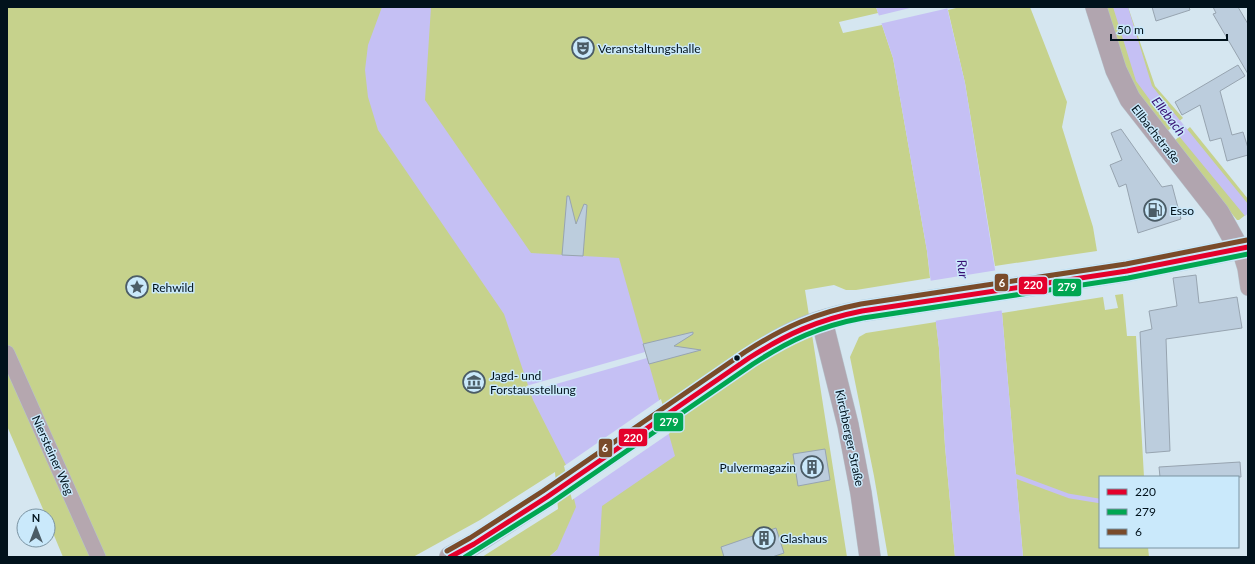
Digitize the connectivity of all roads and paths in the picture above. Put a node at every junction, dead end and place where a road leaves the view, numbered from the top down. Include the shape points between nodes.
1 (1096, 7) edge
2 (1244, 248) edge
3 (1248, 288) edge
4 (831, 318) junction
5 (7, 353) edge
6 (98, 557) edge
7 (450, 557) edge
8 (870, 557) edge

1 - 2 main road, Ellbachstraße via 1122,86
2 - 3 street
2 - 4 main road via 1142,268
4 - 7 main road via 778,341 749,358 547,497
4 - 8 main road, Kirchberger Straße
5 - 6 street, Niersteiner Weg

